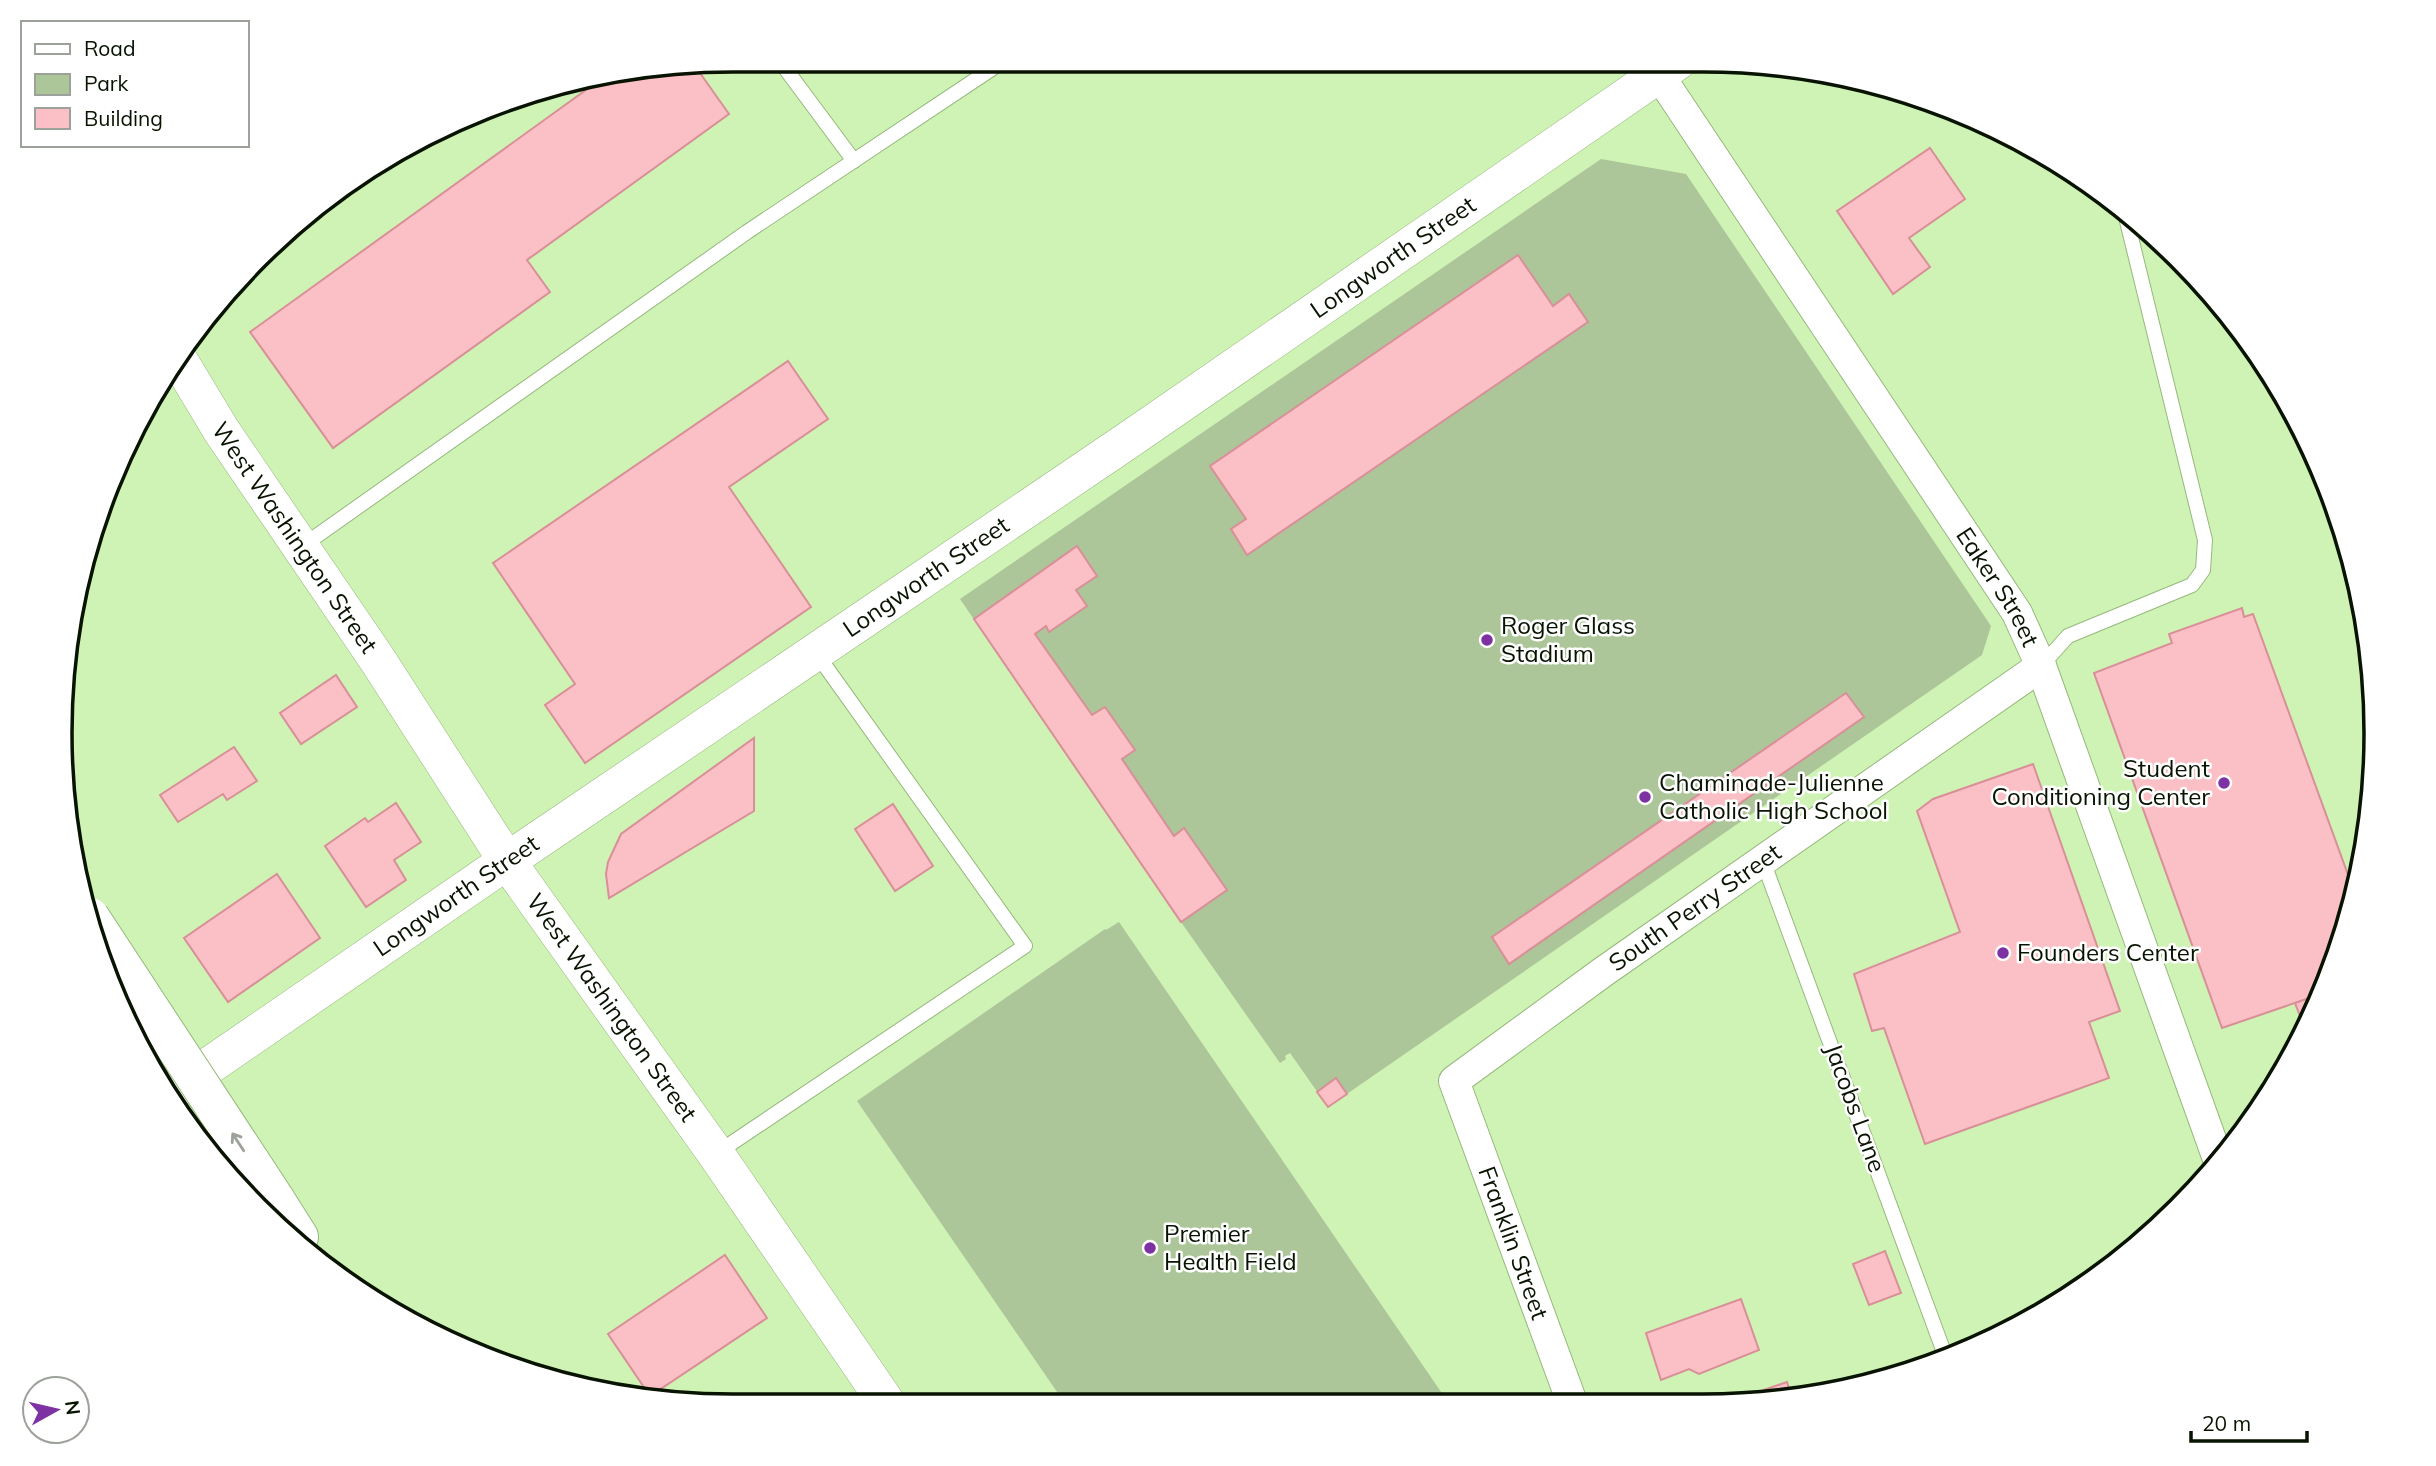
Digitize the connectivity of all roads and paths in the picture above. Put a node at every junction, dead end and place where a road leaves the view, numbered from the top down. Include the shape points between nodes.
1 (788, 72) edge
2 (987, 72) edge
3 (1662, 72) edge
4 (1671, 72) edge
5 (854, 160) junction
6 (2129, 227) edge
7 (183, 366) edge
8 (301, 547) junction
9 (816, 653) junction
10 (2041, 666) junction
11 (507, 861) junction
12 (1763, 861) junction
13 (105, 940) edge
14 (1454, 1081) joint
15 (176, 1089) edge
16 (2215, 1151) edge
17 (716, 1154) junction
18 (291, 1225) edge
19 (1943, 1349) edge
20 (880, 1394) edge
21 (1569, 1394) edge

1 - 5 lane
2 - 5 lane
3 - 9 street, Longworth Street
4 - 10 street, Eaker Street via 2017,613
5 - 8 lane
6 - 10 lane via 2205,540 2203,570 2192,584 2067,636
7 - 8 street, West Washington Street
8 - 11 street, West Washington Street
9 - 11 street, Longworth Street
9 - 17 lane via 1025,946
10 - 12 street, South Perry Street
10 - 16 street, Eaker Street
11 - 15 street, Longworth Street
11 - 17 street, West Washington Street
12 - 14 street, South Perry Street
12 - 19 lane, Jacobs Lane
18 -> 13 highway, bridge
14 - 21 street, Franklin Street
17 - 20 street, West Washington Street

